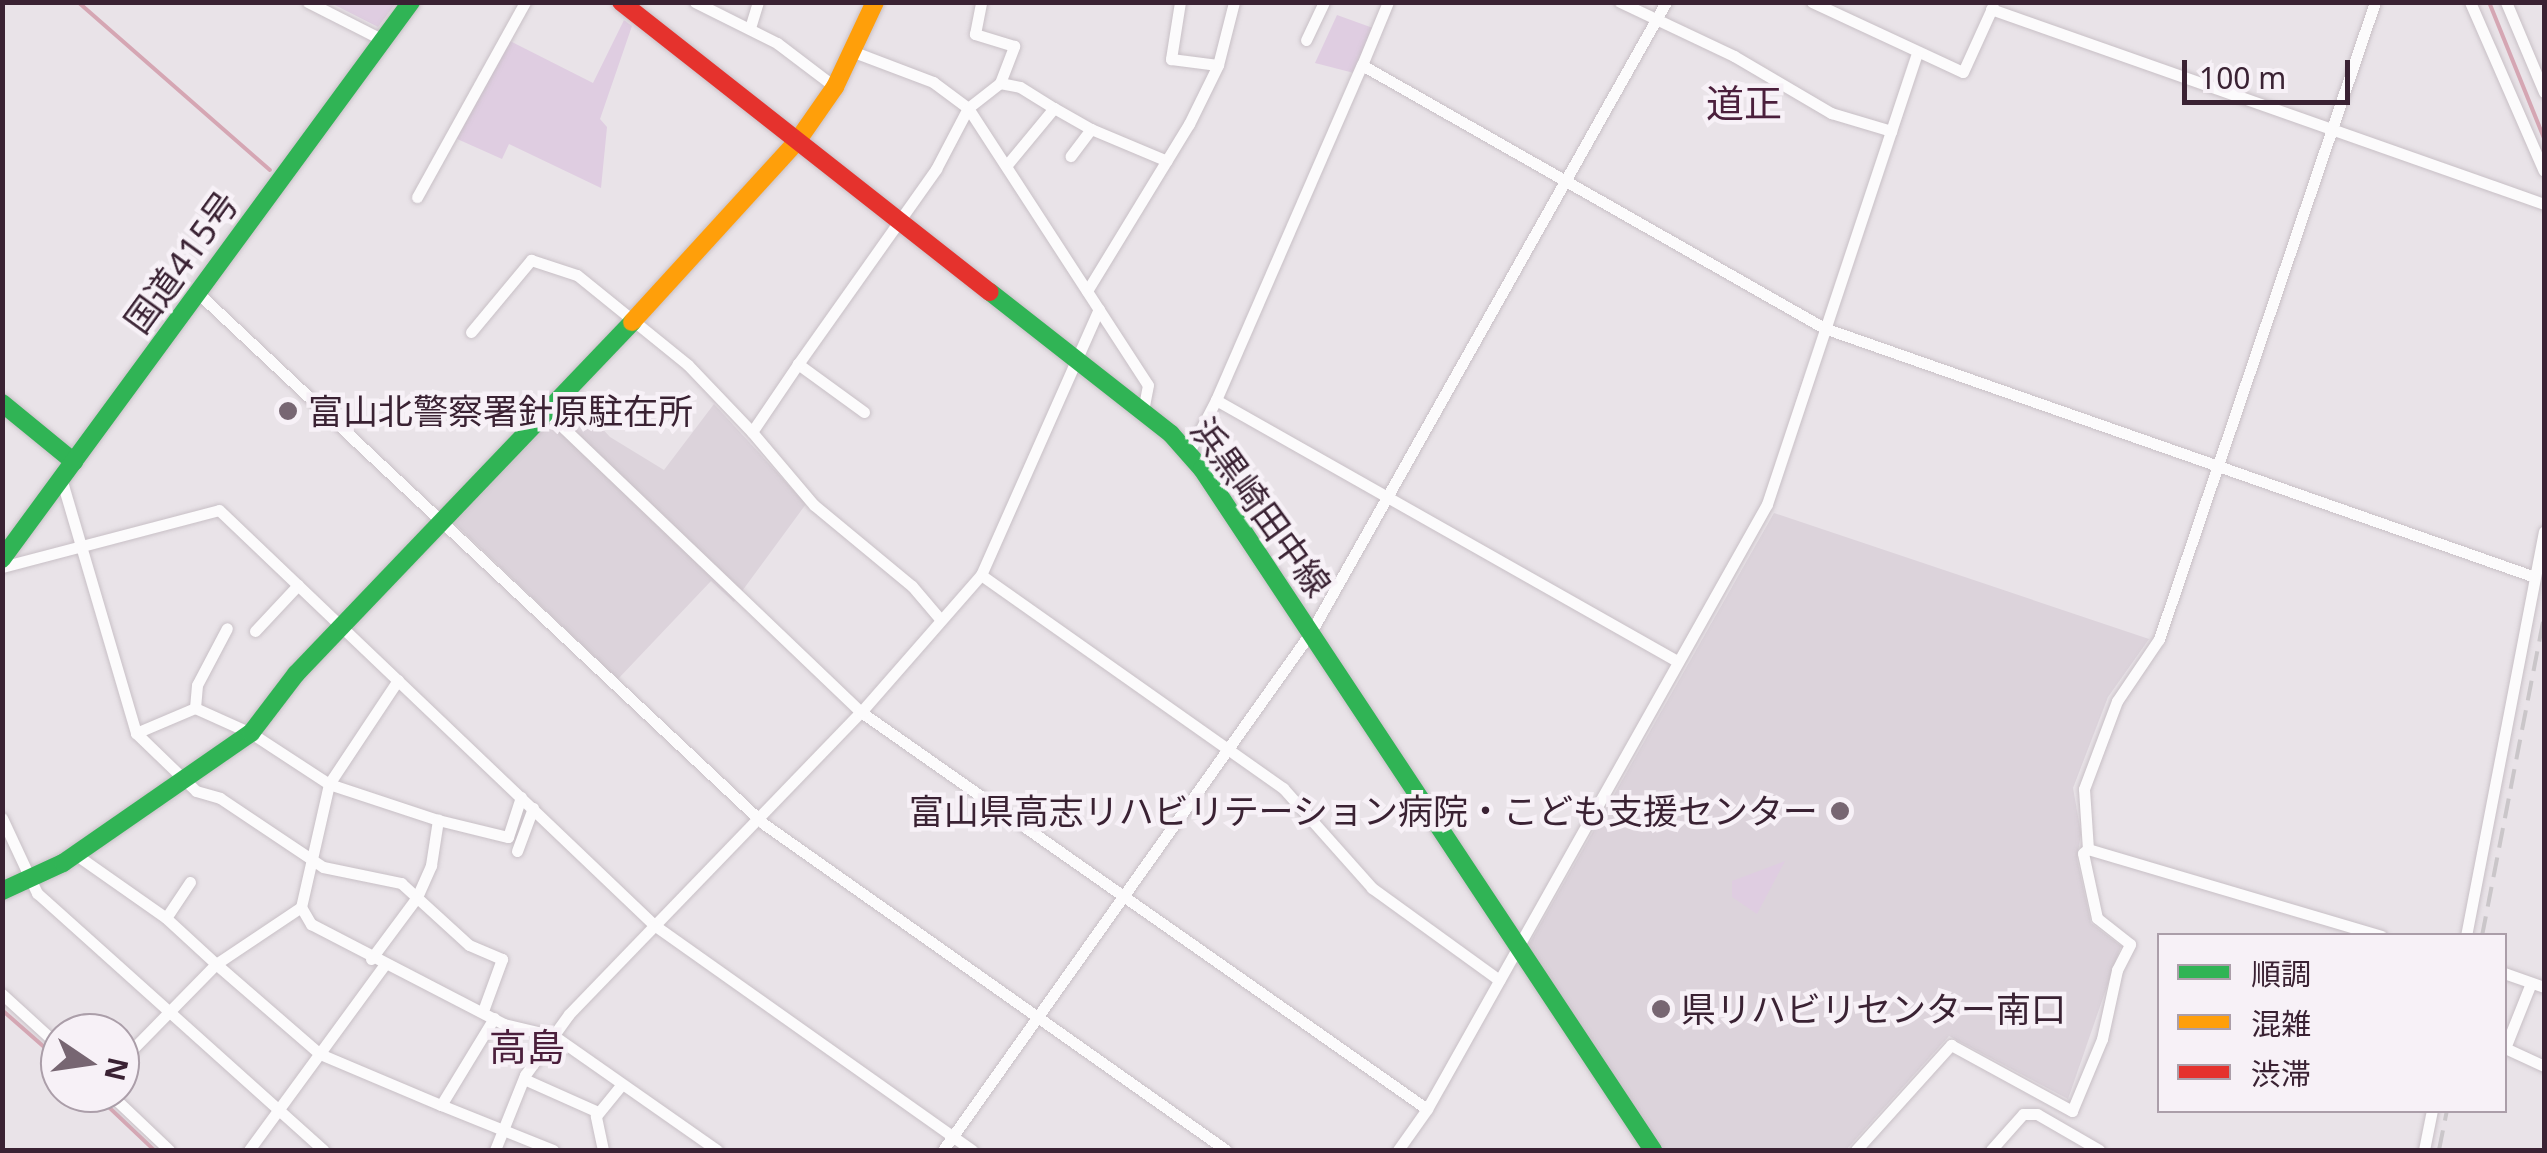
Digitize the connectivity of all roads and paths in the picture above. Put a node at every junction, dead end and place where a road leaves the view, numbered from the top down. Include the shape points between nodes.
1 (308, 2) edge
2 (411, 2) edge
3 (525, 2) edge
4 (621, 2) edge
5 (695, 2) edge
6 (758, 2) edge
7 (874, 2) edge
8 (981, 2) edge
9 (1180, 2) edge
10 (1234, 2) edge
11 (1324, 2) edge
12 (1388, 2) edge
13 (1620, 2) edge
14 (1666, 2) edge
15 (1812, 2) edge
16 (1849, 2) edge
17 (2375, 2) edge
18 (2470, 2) edge
19 (2506, 2) edge
20 (1993, 6) edge
21 (720, 8) edge
22 (1840, 17) junction
23 (1659, 18) junction
24 (750, 28) junction
25 (383, 40) junction
26 (1306, 40) dead end
27 (854, 52) junction
28 (1917, 54) junction
29 (1362, 64) junction
30 (1218, 66) junction
31 (1000, 84) junction
32 (835, 86) junction
33 (2544, 92) edge
34 (968, 108) junction
35 (1054, 108) junction
36 (1091, 129) junction
37 (2332, 130) junction
38 (1890, 131) junction
39 (798, 140) junction
40 (1071, 156) dead end
41 (1166, 161) junction
42 (1006, 166) junction
43 (2544, 171) edge
44 (1567, 180) junction
45 (417, 197) dead end
46 (2544, 204) edge
47 (900, 220) junction
48 (1087, 291) junction
49 (200, 294) junction
50 (1098, 309) junction
51 (634, 322) junction
52 (1824, 328) junction
53 (471, 332) dead end
54 (1074, 356) junction
55 (798, 364) junction
56 (1216, 400) junction
57 (4, 407) edge
58 (1143, 411) junction
59 (864, 412) dead end
60 (548, 413) junction
61 (752, 432) junction
62 (1188, 454) junction
63 (74, 462) junction
64 (2215, 467) junction
65 (61, 478) junction
66 (1389, 495) junction
67 (444, 521) junction
68 (2544, 531) edge
69 (83, 547) junction
70 (2, 563) edge
71 (981, 574) junction
72 (2535, 578) junction
73 (298, 585) junction
74 (940, 618) junction
75 (342, 626) junction
76 (227, 628) dead end
77 (255, 631) dead end
78 (1311, 632) junction
79 (1677, 660) junction
80 (398, 680) junction
81 (195, 708) junction
82 (861, 712) junction
83 (136, 733) junction
84 (251, 733) junction
85 (1228, 750) junction
86 (182, 780) junction
87 (329, 784) junction
88 (521, 797) junction
89 (533, 808) junction
90 (2, 818) edge
91 (757, 818) junction
92 (438, 820) junction
93 (2088, 849) junction
94 (516, 850) dead end
95 (74, 854) junction
96 (312, 858) junction
97 (28, 880) junction
98 (190, 882) dead end
99 (2, 891) edge
100 (1125, 895) junction
101 (417, 897) junction
102 (302, 907) junction
103 (166, 918) junction
104 (654, 925) junction
105 (2371, 933) edge
106 (2467, 933) edge
107 (1517, 947) junction
108 (371, 959) junction
109 (216, 964) junction
110 (384, 967) junction
111 (2507, 974) edge
112 (1499, 980) junction
113 (2531, 982) junction
114 (2544, 988) edge
115 (2, 994) edge
116 (168, 1009) junction
117 (489, 1014) junction
118 (1038, 1017) junction
119 (40, 1029) edge
120 (554, 1036) junction
121 (140, 1040) edge
122 (2507, 1043) edge
123 (2507, 1049) edge
124 (320, 1054) junction
125 (2544, 1066) edge
126 (524, 1079) junction
127 (622, 1084) junction
128 (442, 1105) junction
129 (1428, 1108) junction
130 (280, 1112) junction
131 (598, 1112) junction
132 (131, 1113) edge
133 (2431, 1113) edge
134 (504, 1128) junction
135 (952, 1138) junction
136 (169, 1150) edge
137 (249, 1150) edge
138 (323, 1150) edge
139 (495, 1150) edge
140 (553, 1150) edge
141 (603, 1150) edge
142 (718, 1150) edge
143 (942, 1150) edge
144 (972, 1150) edge
145 (1226, 1150) edge
146 (1398, 1150) edge
147 (1652, 1150) edge
148 (1856, 1150) edge
149 (1991, 1150) edge
150 (2099, 1150) edge
151 (2424, 1150) edge

1 - 25 street
2 - 25 main road, 国道415号
3 - 45 street
4 - 39 main road, 浜黒崎田中線
5 - 21 street
6 - 24 street
7 - 27 main road
8 - 31 street via 975,34 1014,46
9 - 30 street via 1171,59
10 - 30 street
11 - 26 street
12 - 29 street
13 - 23 street
14 - 23 street
15 - 22 street
16 - 22 street
17 - 37 street
18 - 43 street
19 - 33 street
20 - 28 street via 1963,72
20 - 37 street
21 - 24 street
22 - 28 street
23 - 38 street via 1832,114
23 - 44 street
24 - 32 street
25 - 49 main road, 国道415号
27 - 32 main road
27 - 34 street via 932,82
28 - 38 street
29 - 44 street
29 - 56 street
30 - 41 street
31 - 34 street
31 - 35 street via 1020,87
32 - 39 main road
34 - 42 street
34 - 47 street
35 - 36 street
35 - 42 street
36 - 40 street
36 - 41 street
37 - 46 street
37 - 64 street
38 - 52 street
39 - 47 main road, 浜黒崎田中線
39 - 51 main road
41 - 48 street
42 - 48 street
44 - 52 street
44 - 66 street
47 - 54 main road, 浜黒崎田中線
47 - 55 street
48 - 50 street
49 - 63 main road, 国道415号
49 - 67 street
50 - 54 street
50 - 58 street via 1148,385
51 - 53 street via 577,274 531,260
51 - 60 main road
51 - 61 street via 688,365
52 - 64 street
52 - 79 street via 1767,504
54 - 58 main road, 浜黒崎田中線
54 - 71 street
55 - 59 street
55 - 61 street
56 - 62 street
56 - 66 street
57 - 63 main road
58 - 62 main road, 浜黒崎田中線
60 - 67 main road
60 - 82 street
61 - 74 street via 814,505 912,586
62 - 78 main road, 浜黒崎田中線
63 - 65 main road, 国道415号
64 - 72 street
64 - 93 street via 2159,639 2116,701 2084,790
65 - 69 street
65 - 70 main road, 国道415号
66 - 78 street
66 - 79 street
67 - 75 main road
67 - 91 street
68 - 72 street
69 - 70 street
69 - 73 street via 219,510
69 - 83 street
71 - 74 street
71 - 85 street
72 - 106 street
73 - 75 street
73 - 77 street
74 - 82 street
75 - 80 street
75 - 84 main road
76 - 81 street via 197,685
78 - 85 street
78 - 107 main road, 浜黒崎田中線
79 - 107 street
80 - 87 street
80 - 88 street
81 - 83 street
81 - 84 street
82 - 91 street
82 - 100 street
83 - 86 street
84 - 86 main road
84 - 87 street
85 - 100 street
85 - 112 street via 1282,788 1372,888
86 - 95 main road
86 - 96 street
87 - 92 street
87 - 96 street
88 - 89 street
88 - 92 street via 508,838
89 - 94 street
89 - 104 street
90 - 97 street
91 - 104 street
91 - 118 street
92 - 101 street via 431,865
93 - 105 street
93 - 148 street via 2083,854 2097,918 2130,944 2072,1110 1951,1045
95 - 97 main road
95 - 103 street
96 - 101 street via 323,867 401,883
96 - 102 street
97 - 99 main road
97 - 116 street
98 - 103 street
100 - 118 street
100 - 129 street
101 - 108 street
101 - 117 street via 470,944 502,958
102 - 108 street via 312,924
102 - 109 street
103 - 109 street
104 - 120 street
104 - 135 street
107 - 112 street
107 - 147 main road, 浜黒崎田中線
108 - 110 street
109 - 116 street
109 - 124 street
110 - 117 street
110 - 124 street
111 - 113 street
112 - 129 street
113 - 114 street
113 - 122 street
115 - 119 street
116 - 121 street
116 - 130 street
117 - 120 street
117 - 128 street
118 - 135 street
118 - 145 street
120 - 126 street
120 - 127 street
123 - 125 street
124 - 128 street
124 - 130 street
126 - 131 street
126 - 134 street
127 - 131 street
127 - 142 street
128 - 134 street
129 - 146 street
130 - 137 street
130 - 138 street
131 - 141 street
132 - 136 street
133 - 151 street
134 - 139 street
134 - 140 street
135 - 143 street
135 - 144 street
149 - 150 street via 2023,1114 2037,1114

